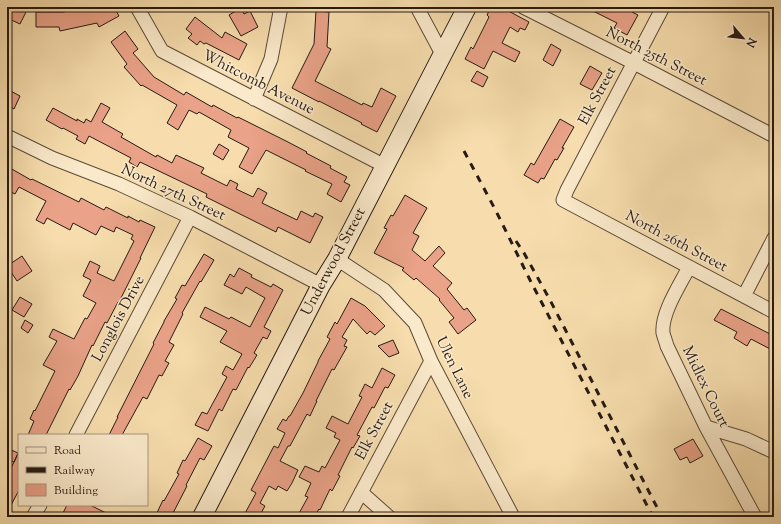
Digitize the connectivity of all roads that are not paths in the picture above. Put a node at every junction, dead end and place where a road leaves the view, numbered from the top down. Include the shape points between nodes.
1 (137, 7) edge
2 (277, 7) edge
3 (417, 7) edge
4 (467, 7) edge
5 (523, 7) edge
6 (663, 7) edge
7 (442, 54) junction
8 (634, 63) junction
9 (254, 99) junction
10 (7, 136) edge
11 (774, 136) edge
12 (385, 166) junction
13 (563, 200) joint
14 (190, 217) junction
15 (774, 238) edge
16 (337, 259) junction
17 (689, 267) junction
18 (321, 286) junction
19 (744, 296) junction
20 (774, 312) edge
21 (431, 361) junction
22 (706, 427) junction
23 (77, 434) edge
24 (774, 452) edge
25 (361, 492) junction
26 (39, 506) edge
27 (33, 517) edge
28 (202, 517) edge
29 (348, 517) edge
30 (389, 517) edge
31 (513, 517) edge
32 (754, 517) edge

1 - 9 street, Whitcomb Avenue via 162,51
2 - 9 street via 280,12 271,59
3 - 7 street
4 - 7 street, Underwood Street
5 - 8 street, North 25th Street
6 - 8 street, Elk Street
7 - 12 street, Underwood Street
8 - 11 street, North 25th Street
8 - 13 street, Elk Street
9 - 12 street, Whitcomb Avenue
10 - 14 street, North 27th Street
12 - 16 street, Underwood Street
13 - 17 street, North 26th Street
14 - 18 street, North 27th Street
14 - 23 street, Longlois Drive
15 - 19 street
16 - 18 street, Underwood Street
16 - 21 street, Ulen Lane via 384,290 415,323
17 - 19 street, North 26th Street
17 - 22 street, Midlex Court via 666,313 663,333
18 - 28 street, Underwood Street
19 - 20 street, North 26th Street
21 - 25 street, Elk Street
21 - 31 street, Ulen Lane
22 - 24 street via 746,438
22 - 32 street, Midlex Court
25 - 29 street, Elk Street
25 - 30 street
26 - 27 street

